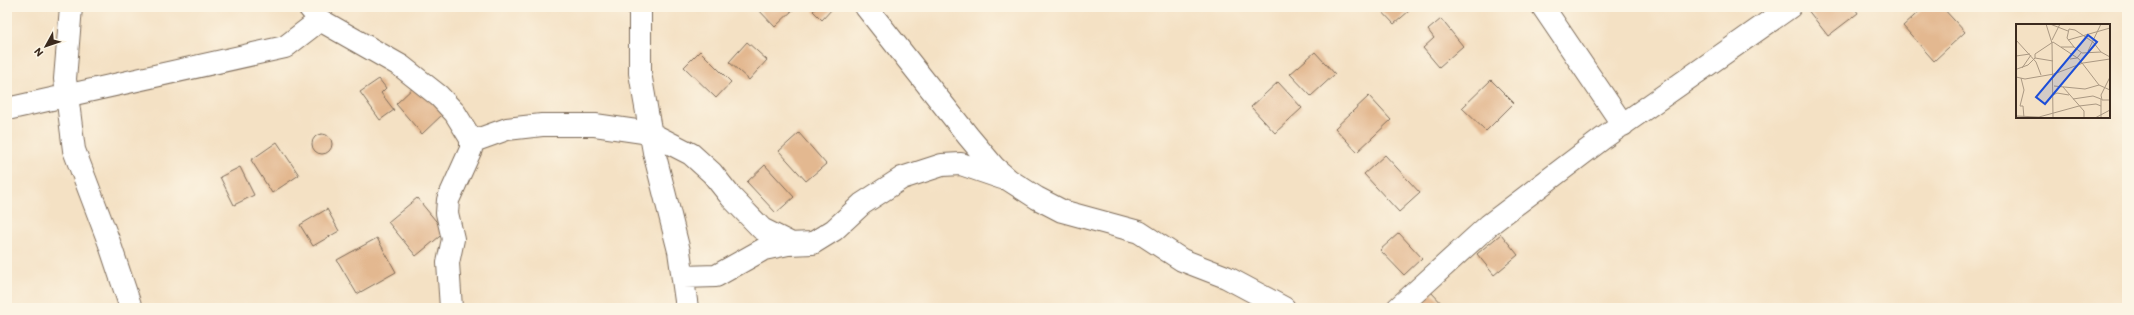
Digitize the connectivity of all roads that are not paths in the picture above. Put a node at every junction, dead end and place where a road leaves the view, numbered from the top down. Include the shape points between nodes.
1 (71, 7) edge
2 (640, 7) edge
3 (866, 7) edge
4 (1543, 7) edge
5 (1790, 7) edge
6 (314, 14) edge
7 (67, 95) junction
8 (7, 109) edge
9 (1623, 125) junction
10 (650, 133) junction
11 (471, 142) junction
12 (1009, 180) junction
13 (792, 244) junction
14 (683, 277) junction
15 (131, 308) edge
16 (452, 308) edge
17 (687, 308) edge
18 (1284, 308) edge
19 (1398, 308) edge

1 - 7 street via 65,79
2 - 10 street via 640,73
3 - 12 street via 968,136 994,167
4 - 9 street
5 - 9 street
6 - 7 street via 285,47
6 - 11 street via 401,66 439,96 468,132
7 - 8 street
7 - 15 street via 74,150
9 - 19 street via 1489,224
10 - 11 street via 595,125 542,125 507,129
10 - 13 street via 691,154 712,173 762,229
10 - 14 street
11 - 16 street via 471,149 448,200 447,213 453,239 448,263
12 - 13 street via 961,164 942,165 902,178 862,204 834,230 813,243
12 - 18 street via 1062,211 1139,232 1182,260 1226,277
13 - 14 street via 764,249 716,276
14 - 17 street

